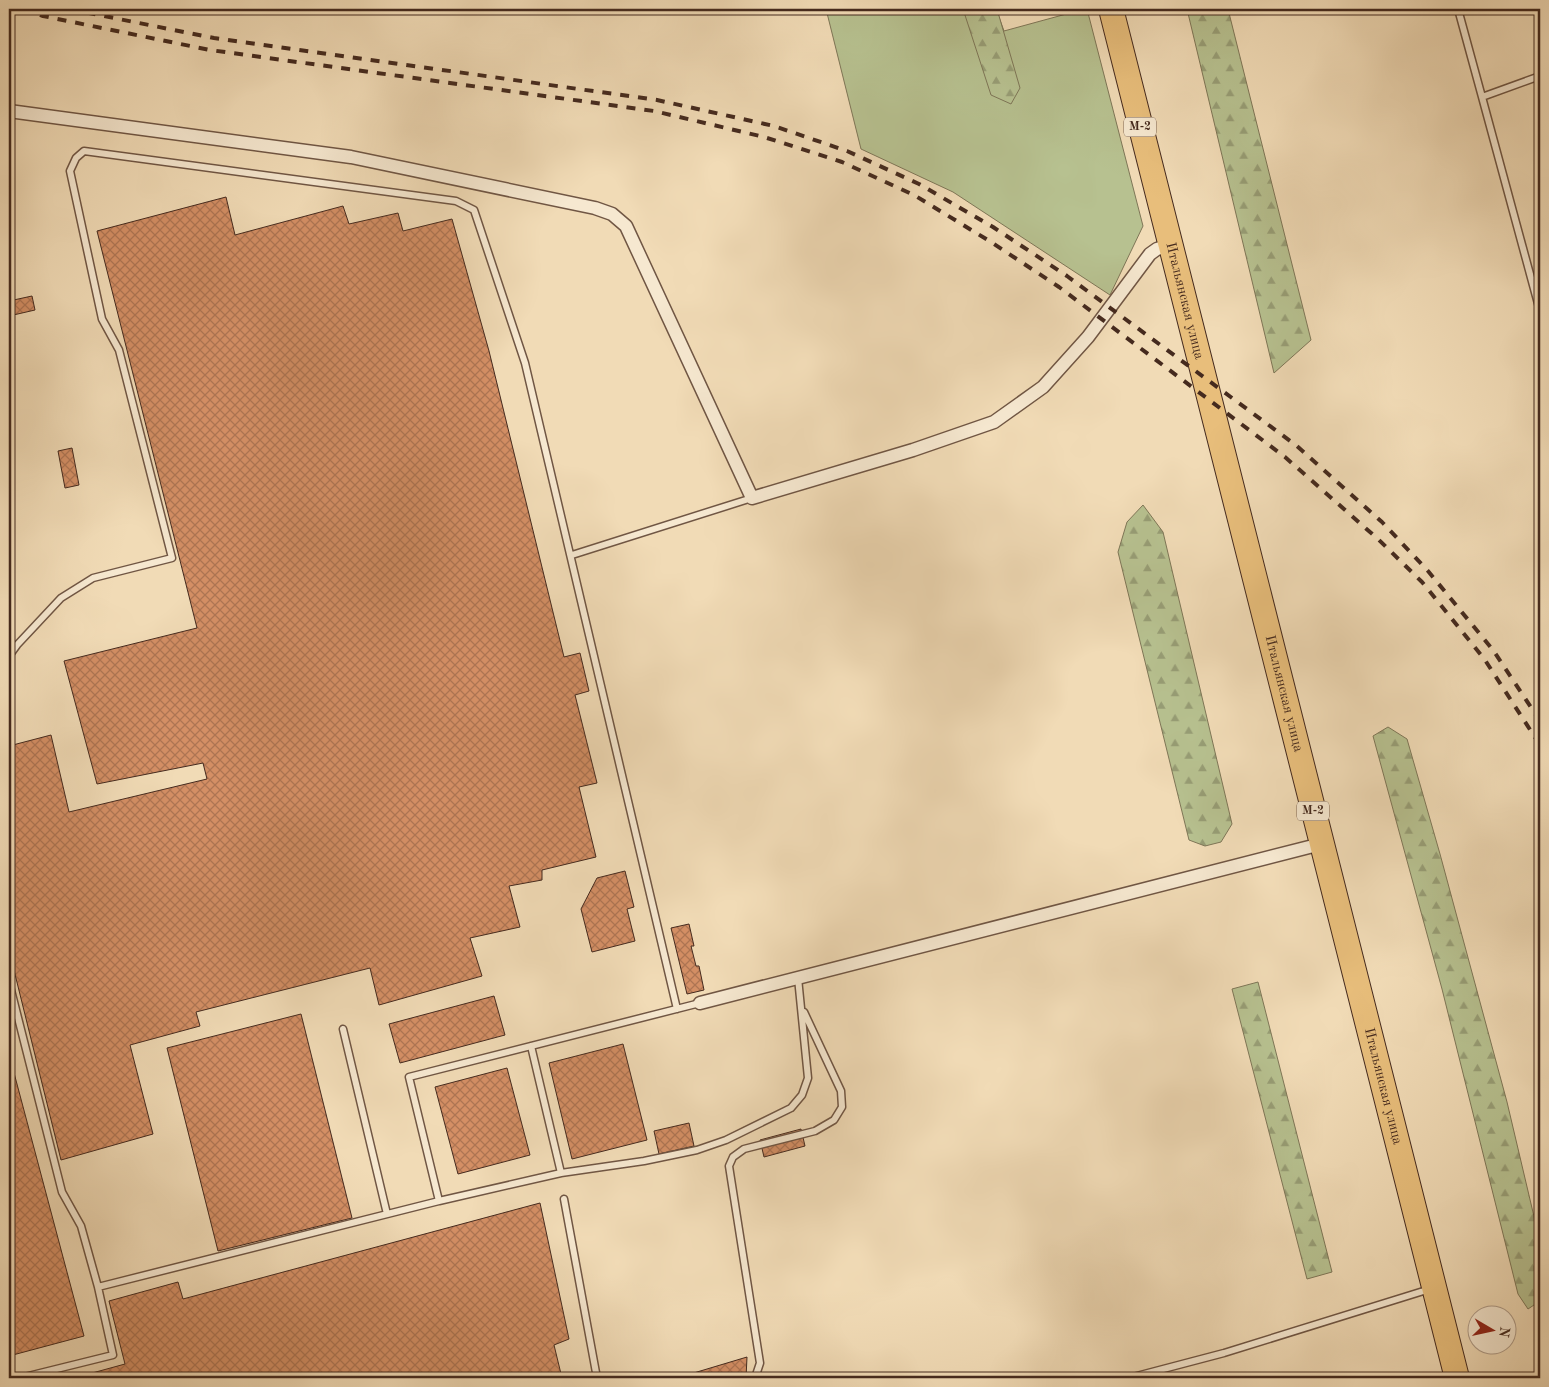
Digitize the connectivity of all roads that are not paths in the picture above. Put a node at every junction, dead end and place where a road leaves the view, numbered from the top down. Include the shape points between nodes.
1 (1110, 9) edge
2 (1458, 9) edge
3 (1540, 76) edge
4 (1482, 97) junction
5 (9, 111) edge
6 (1169, 245) junction
7 (1540, 311) edge
8 (752, 498) junction
9 (572, 555) junction
10 (9, 656) edge
11 (1322, 844) junction
12 (798, 978) junction
13 (9, 982) edge
14 (700, 1003) joint
15 (802, 1008) junction
16 (677, 1009) junction
17 (343, 1029) dead end
18 (531, 1046) junction
19 (561, 1173) junction
20 (564, 1199) dead end
21 (439, 1201) junction
22 (387, 1214) junction
23 (98, 1287) junction
24 (1434, 1287) junction
25 (20, 1378) edge
26 (597, 1378) edge
27 (755, 1378) edge
28 (1129, 1378) edge
29 (1457, 1378) edge

1 - 6 highway, Итальянская улица / М-2
2 - 4 lane
3 - 4 lane
4 - 7 lane
5 - 8 street via 351,157 612,214 626,226
6 - 8 street via 1150,254 1088,337 1043,387 994,422
6 - 11 highway, Итальянская улица / М-2
8 - 9 lane
9 - 10 lane via 525,363 474,210 456,201 84,151 76,158 70,171 102,320 119,350 172,558 93,578 61,598
9 - 16 lane
11 - 12 street
11 - 24 highway, Итальянская улица / М-2
12 - 14 street
12 - 15 lane
13 - 23 lane via 62,1192 81,1226
14 - 16 lane
15 - 19 lane via 808,1078 802,1095 791,1108 726,1140 697,1150 644,1162
15 - 27 lane via 841,1091 842,1107 834,1120 815,1131 744,1150 733,1157 729,1166 760,1363
16 - 18 lane
17 - 22 lane
18 - 19 lane
18 - 21 lane via 409,1078
19 - 21 lane
20 - 26 lane
21 - 22 lane
22 - 23 lane
23 - 25 lane via 113,1355
24 - 28 lane via 1224,1353
24 - 29 highway, Итальянская улица / М-2

